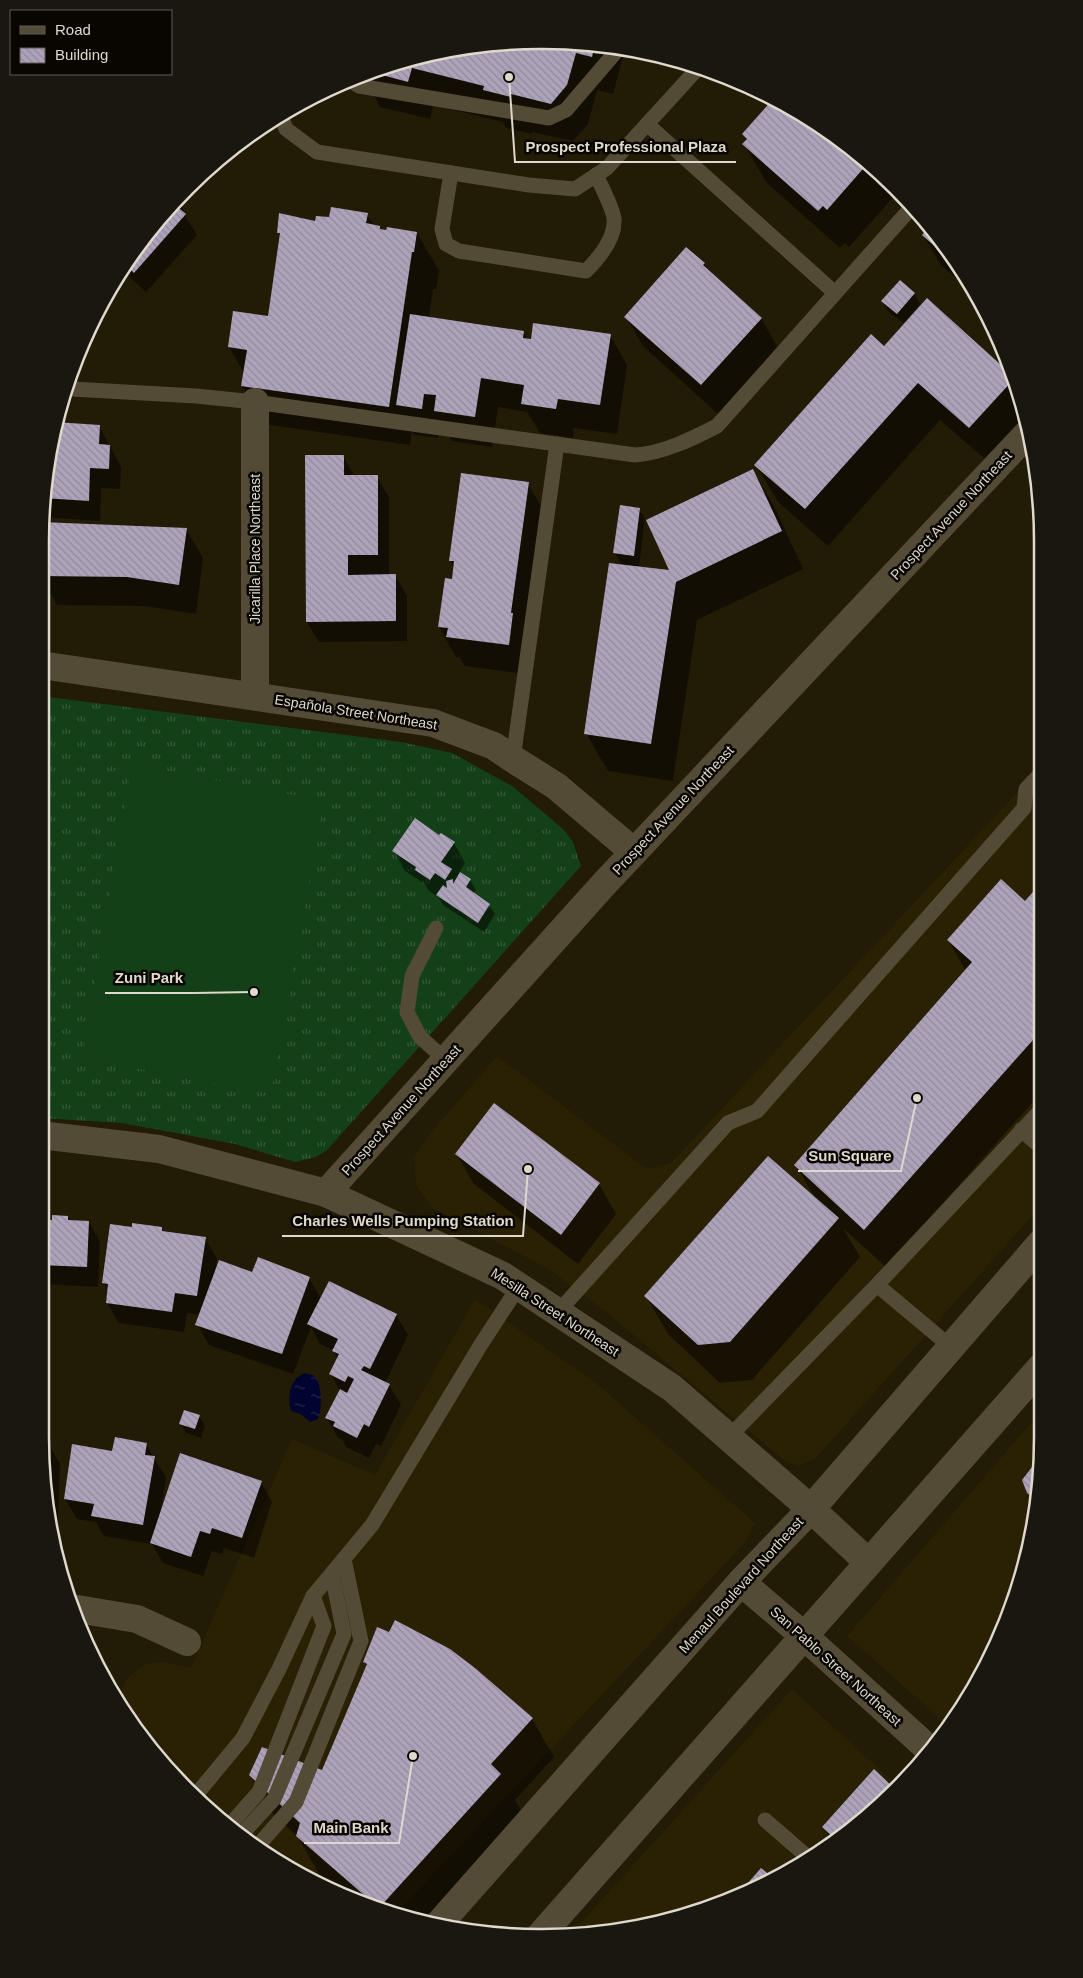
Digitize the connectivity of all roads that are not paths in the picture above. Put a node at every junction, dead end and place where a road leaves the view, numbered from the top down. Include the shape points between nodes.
1 (614, 54) edge
2 (694, 73) edge
3 (357, 85) edge
4 (283, 122) edge
5 (647, 124) junction
6 (451, 173) junction
7 (596, 174) junction
8 (907, 211) edge
9 (835, 293) junction
10 (73, 389) edge
11 (255, 402) junction
12 (1023, 438) edge
13 (556, 444) junction
14 (49, 665) edge
15 (255, 696) junction
16 (513, 759) junction
17 (1034, 780) edge
18 (634, 852) junction
19 (436, 928) dead end
20 (446, 1060) junction
21 (1034, 1117) edge
22 (1022, 1130) junction
23 (49, 1136) edge
24 (1034, 1141) edge
25 (326, 1193) junction
26 (1034, 1251) edge
27 (877, 1285) junction
28 (519, 1286) junction
29 (558, 1312) junction
30 (950, 1347) junction
31 (1034, 1375) edge
32 (728, 1438) junction
33 (811, 1509) junction
34 (344, 1559) junction
35 (868, 1562) junction
36 (332, 1574) junction
37 (741, 1582) junction
38 (313, 1596) junction
39 (80, 1610) edge
40 (804, 1636) junction
41 (187, 1642) dead end
42 (924, 1746) edge
43 (199, 1791) edge
44 (234, 1820) edge
45 (765, 1820) dead end
46 (246, 1830) edge
47 (262, 1841) edge
48 (803, 1853) edge
49 (443, 1919) edge
50 (546, 1929) edge

1 - 3 lane via 566,110 549,118
2 - 5 lane
4 - 6 lane via 286,129 317,152
5 - 7 lane via 607,168
5 - 9 lane
6 - 7 lane via 574,189
6 - 7 lane via 442,229 446,244 459,251 586,271 600,257 612,235 614,218
8 - 9 lane
9 - 13 lane via 717,426 650,454 635,455
10 - 11 lane
11 - 13 lane
11 - 15 street, Jicarilla Place Northeast
12 - 18 street, Prospect Avenue Northeast
13 - 16 lane
14 - 15 street, Española Street Northeast
15 - 16 street, Española Street Northeast via 433,723 494,746
16 - 18 street, Española Street Northeast via 556,786
17 - 29 lane via 1026,789 1024,808 757,1111 728,1123
18 - 20 street, Prospect Avenue Northeast
19 - 20 lane via 412,976 407,1012 420,1037
20 - 25 street, Prospect Avenue Northeast
21 - 22 lane
22 - 24 lane
22 - 27 lane
23 - 25 street, Mesilla Street Northeast via 160,1149
25 - 28 street, Mesilla Street Northeast
26 - 30 street, Menaul Boulevard Northeast
27 - 30 lane
27 - 32 lane
28 - 29 street, Mesilla Street Northeast
28 - 34 lane via 372,1525
29 - 32 street, Mesilla Street Northeast via 672,1388
30 - 33 street, Menaul Boulevard Northeast
31 - 35 street
32 - 33 street, Mesilla Street Northeast
33 - 35 street, Mesilla Street Northeast
33 - 37 street, Menaul Boulevard Northeast
34 - 36 lane
34 - 47 lane via 361,1641 296,1802
35 - 40 street
36 - 38 lane
36 - 46 lane via 344,1634 274,1799
37 - 40 street, San Pablo Street Northeast
37 - 49 street, Menaul Boulevard Northeast
38 - 43 lane via 243,1738
38 - 44 lane via 324,1626 258,1792
39 - 41 street via 137,1619
40 - 42 street, San Pablo Street Northeast
40 - 50 street
45 - 48 lane

